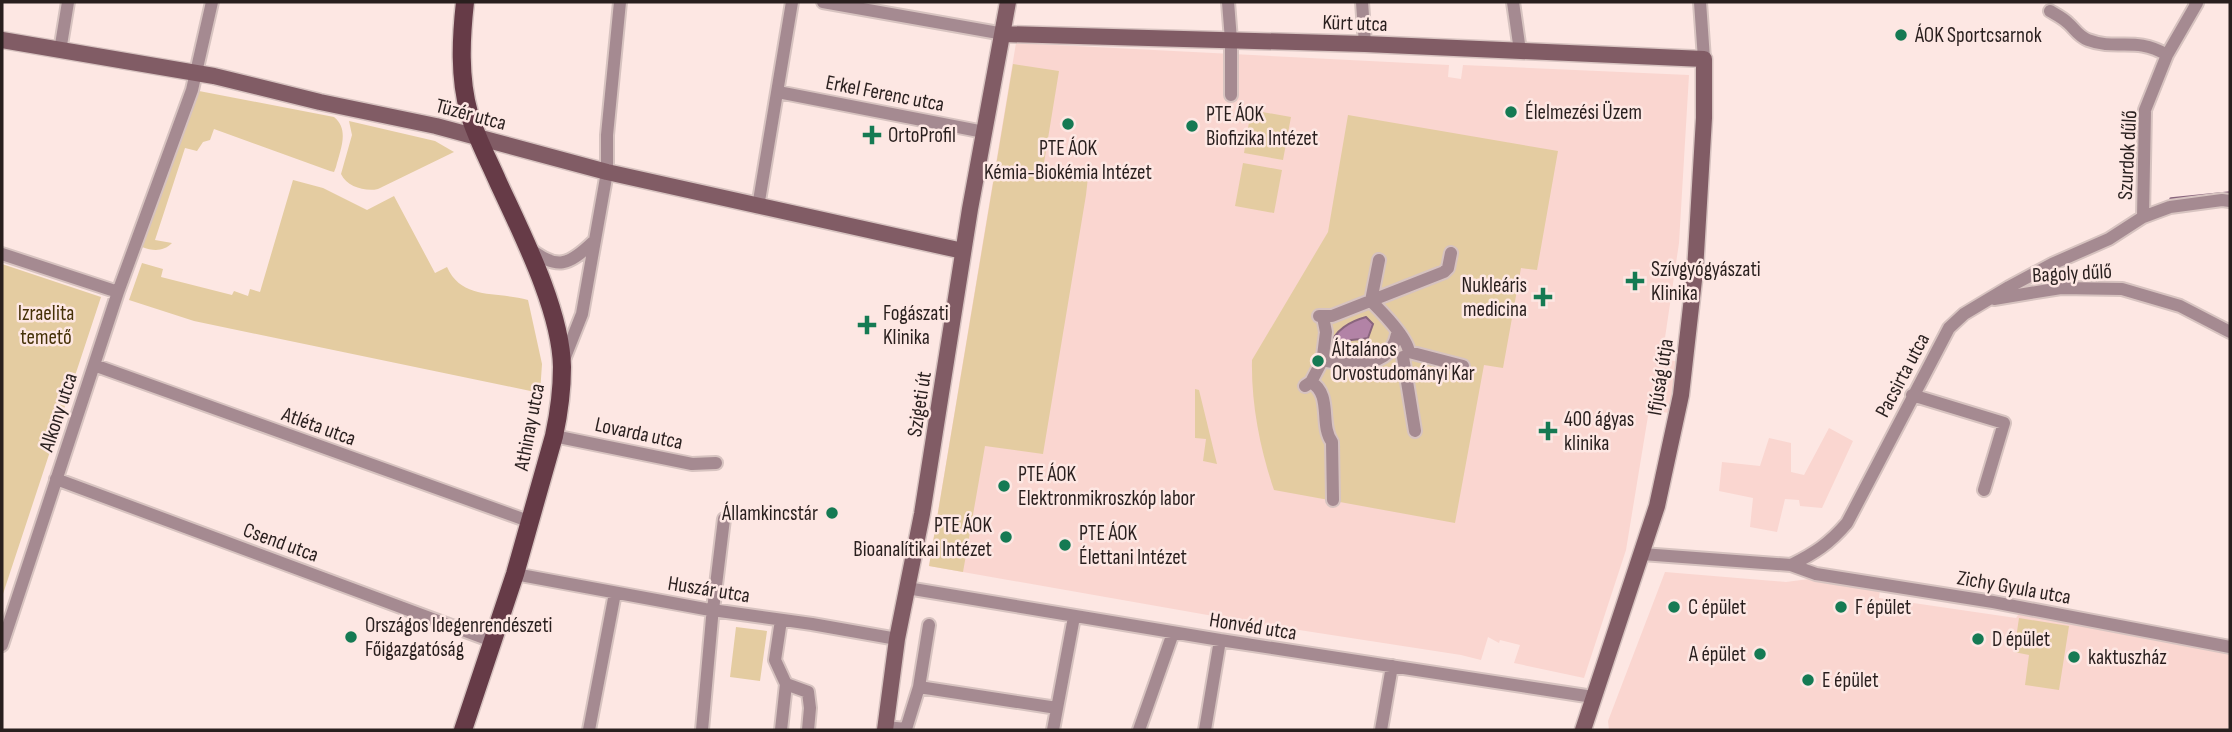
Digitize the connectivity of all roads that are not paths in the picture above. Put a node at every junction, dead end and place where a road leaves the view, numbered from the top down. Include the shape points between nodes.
1 (68, 2) edge
2 (212, 2) edge
3 (465, 2) edge
4 (620, 2) edge
5 (792, 2) edge
6 (822, 2) edge
7 (1008, 2) edge
8 (1228, 2) edge
9 (1362, 2) edge
10 (1513, 2) edge
11 (1700, 2) edge
12 (2196, 2) edge
13 (2050, 11) dead end
14 (1004, 34) junction
15 (2, 40) edge
16 (1231, 40) junction
17 (1365, 44) junction
18 (60, 51) junction
19 (1520, 51) junction
20 (2167, 55) junction
21 (1704, 59) junction
22 (196, 73) junction
23 (778, 92) junction
24 (1231, 95) dead end
25 (984, 132) junction
26 (477, 137) junction
27 (607, 172) junction
28 (2230, 201) edge
29 (758, 207) junction
30 (2143, 218) junction
31 (593, 242) junction
32 (928, 244) junction
33 (526, 246) junction
34 (963, 251) junction
35 (1451, 253) dead end
36 (2, 254) edge
37 (1379, 260) dead end
38 (960, 277) junction
39 (118, 292) junction
40 (1388, 295) junction
41 (1991, 300) junction
42 (1371, 301) junction
43 (1385, 316) junction
44 (2230, 332) edge
45 (1401, 353) junction
46 (1325, 359) junction
47 (94, 365) junction
48 (562, 366) junction
49 (1463, 366) dead end
50 (1912, 395) junction
51 (1415, 431) dead end
52 (554, 436) junction
53 (716, 463) dead end
54 (56, 479) junction
55 (1984, 490) dead end
56 (1333, 500) dead end
57 (724, 519) dead end
58 (531, 522) junction
59 (1642, 554) junction
60 (1812, 555) junction
61 (1791, 565) junction
62 (515, 574) junction
63 (1816, 574) junction
64 (907, 588) junction
65 (615, 593) junction
66 (713, 610) junction
67 (1074, 617) junction
68 (781, 620) junction
69 (929, 625) dead end
70 (1173, 633) junction
71 (897, 639) junction
72 (1220, 640) junction
73 (492, 641) junction
74 (2, 645) edge
75 (2230, 648) edge
76 (1392, 666) junction
77 (786, 684) junction
78 (919, 687) junction
79 (1593, 697) junction
80 (1057, 708) junction
81 (885, 728) edge
82 (906, 729) edge
83 (463, 730) edge
84 (589, 730) edge
85 (702, 730) edge
86 (781, 730) edge
87 (808, 730) edge
88 (1053, 730) edge
89 (1139, 730) edge
90 (1205, 730) edge
91 (1381, 730) edge
92 (1583, 730) edge

1 - 18 street
2 - 22 street, Alkony utca
3 - 26 main road, Athinay utca via 463,80
4 - 27 street
5 - 23 street
6 - 14 street
7 - 14 street, Szigeti út
8 - 16 street
9 - 17 street
10 - 19 street
11 - 21 street
12 - 20 street, Szurdok dűlő
13 - 20 street via 2090,41 2143,44
14 - 16 street, Kürt utca
14 - 25 street, Szigeti út
15 - 18 street, Tüzér utca
16 - 17 street, Kürt utca
16 - 24 street
17 - 19 street, Kürt utca
18 - 22 street, Tüzér utca
19 - 21 street, Kürt utca
20 - 30 street, Szurdok dűlő via 2145,110
21 - 59 street, Ifjúság útja via 1695,271 1681,395
22 - 26 street, Tüzér utca
22 - 39 street, Alkony utca
23 - 25 street, Erkel Ferenc utca
23 - 29 street
25 - 34 street, Szigeti út
26 - 27 street, Tüzér utca
26 - 33 main road, Athinay utca
27 - 29 street, Tüzér utca
27 - 31 street
28 - 30 street, Pacsirta utca via 2170,207
29 - 32 street, Tüzér utca
30 - 41 street, Pacsirta utca
31 - 33 street via 576,259 554,264
31 - 48 street via 582,314
32 - 34 street, Tüzér utca
32 - 38 street, Tüzér utca
33 - 48 main road, Athinay utca via 553,313
34 - 38 street, Szigeti út
35 - 40 street via 1446,271
36 - 39 street
37 - 42 street
38 - 64 street, Szigeti út
39 - 47 street, Alkony utca
40 - 42 street
40 - 43 street
41 - 44 street, Bagoly dűlő via 2061,288 2122,289 2180,306
41 - 50 street, Pacsirta utca via 1949,328
42 - 43 street
42 - 46 street via 1321,316
43 - 45 street via 1394,324
45 - 46 street via 1376,361
45 - 49 street
45 - 51 street
46 - 56 street via 1308,384 1320,389 1325,404 1327,436 1332,442
47 - 54 street, Alkony utca
47 - 58 street, Atléta utca
48 - 52 main road, Athinay utca
50 - 55 street via 2004,423
50 - 60 street, Pacsirta utca via 1847,523
52 - 53 street, Lovarda utca via 692,464
52 - 58 main road, Athinay utca
54 - 73 street, Csend utca
54 - 74 street, Alkony utca
57 - 66 street
58 - 62 main road, Athinay utca
59 - 61 street, Pacsirta utca
59 - 79 street, Ifjúság útja
60 - 61 street, Pacsirta utca
60 - 63 street
61 - 63 street, Zichy Gyula utca
62 - 65 street, Huszár utca
62 - 73 main road, Athinay utca
63 - 75 street, Zichy Gyula utca via 1993,602
64 - 67 street, Honvéd utca
64 - 71 street, Szigeti út
65 - 66 street, Huszár utca
65 - 84 street
66 - 68 street, Huszár utca
66 - 85 street
67 - 70 street, Honvéd utca
67 - 80 street
68 - 71 street, Huszár utca
68 - 77 street via 775,660
69 - 78 street
70 - 72 street, Honvéd utca
70 - 89 street
71 - 81 street, Szigeti út
72 - 76 street, Honvéd utca
72 - 90 street
73 - 83 main road, Athinay utca
76 - 79 street, Honvéd utca
76 - 91 street
77 - 86 street
77 - 87 street via 808,692
78 - 80 street
78 - 82 street
79 - 92 street, Ifjúság útja
80 - 88 street
81 - 82 street

